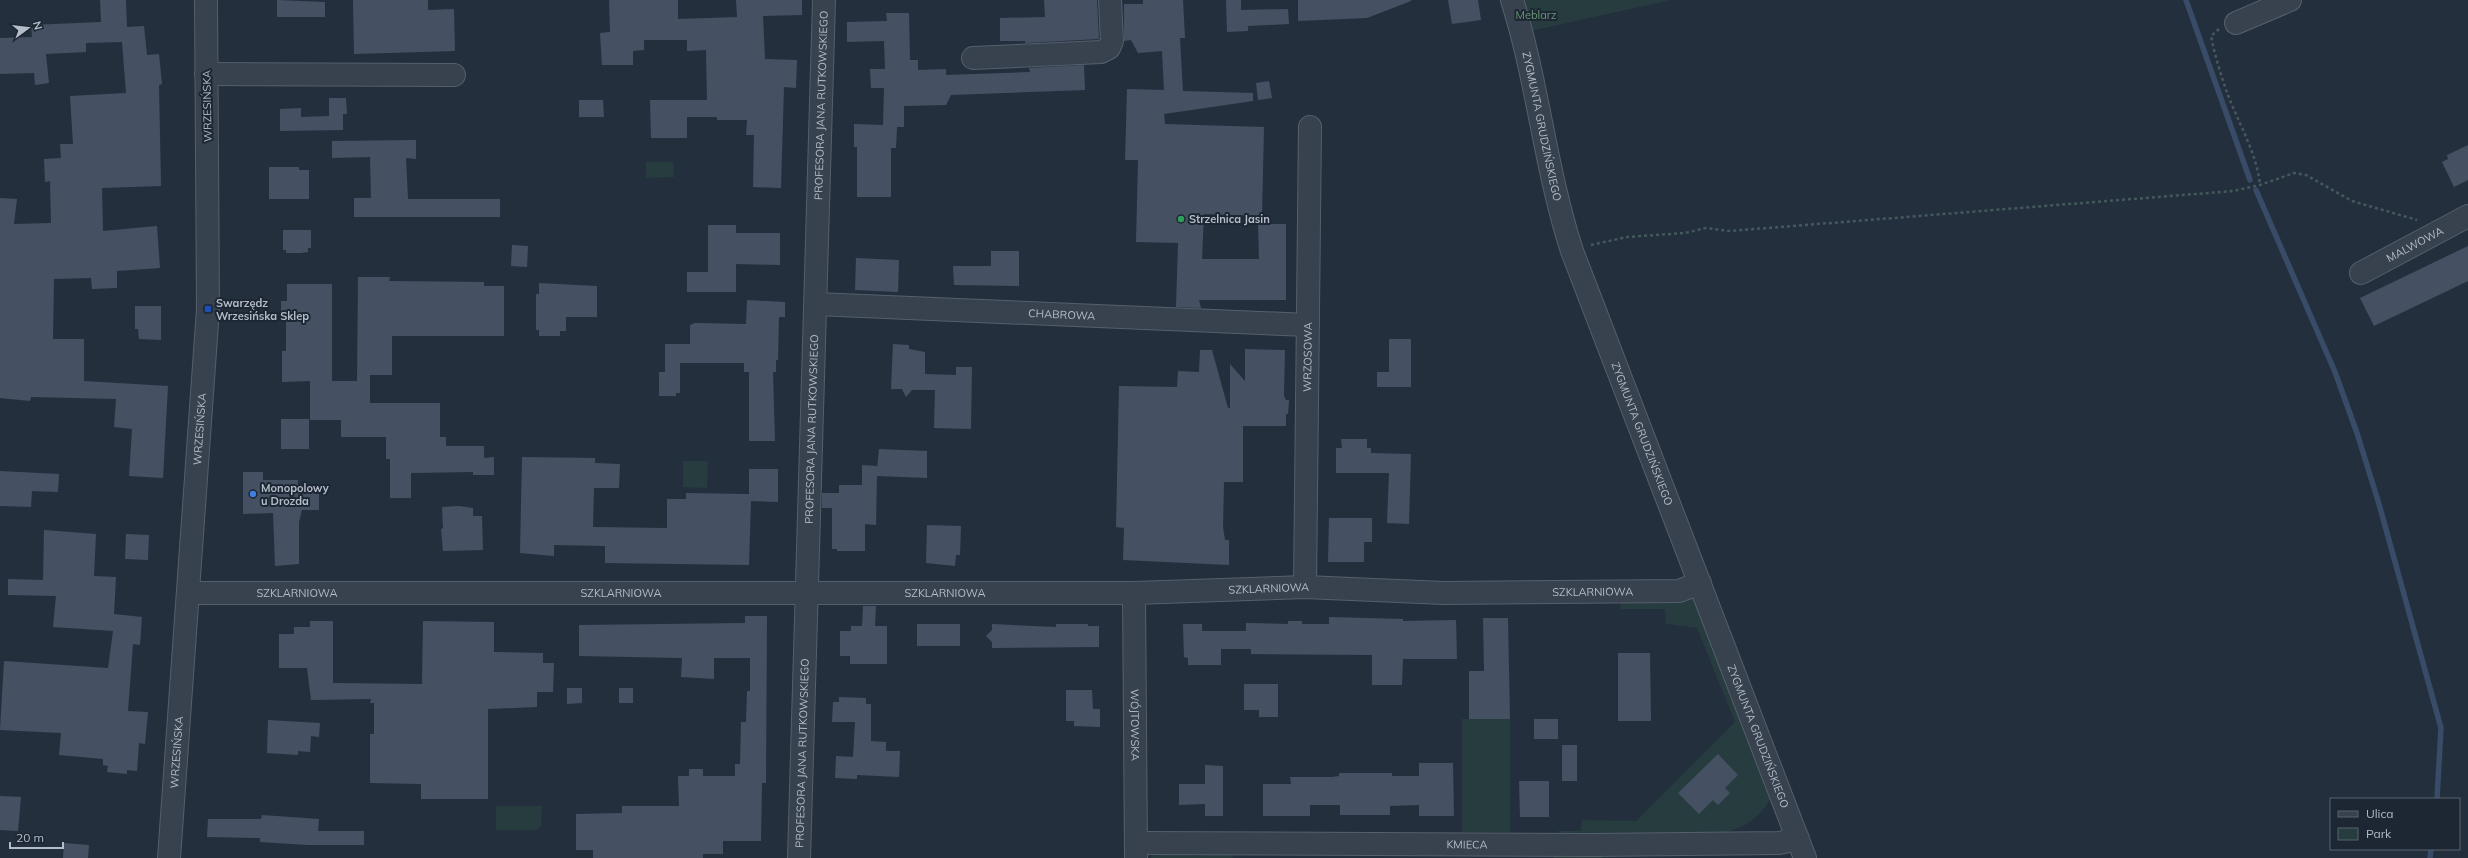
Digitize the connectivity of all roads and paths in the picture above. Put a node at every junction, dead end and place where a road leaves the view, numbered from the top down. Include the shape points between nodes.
1 (206, 0) edge
2 (824, 0) edge
3 (1110, 0) edge
4 (1512, 0) edge
5 (2290, 0) edge
6 (2236, 23) joint
7 (973, 58) dead end
8 (206, 74) junction
9 (454, 75) dead end
10 (1310, 127) dead end
11 (2260, 185) junction
12 (2468, 216) edge
13 (2445, 228) junction
14 (1572, 251) junction
15 (2361, 273) dead end
16 (816, 304) junction
17 (1308, 325) junction
18 (1700, 583) junction
19 (1306, 587) junction
20 (1134, 592) junction
21 (188, 593) junction
22 (808, 594) junction
23 (1801, 848) edge
24 (1137, 851) edge
25 (1595, 852) edge
26 (169, 858) edge
27 (799, 858) edge

1 - 8 street, WRZESIŃSKA
2 - 16 street, PROFESORA JANA RUTKOWSKIEGO
3 - 7 street via 1112,41 1109,48 1101,52
4 - 14 street, ZYGMUNTA GRUDZIŃSKIEGO via 1525,49 1549,168
5 - 6 street
6 - 11 path via 2214,30 2210,36 2228,95 2259,175
8 - 9 street
8 - 21 street, WRZESIŃSKA via 208,309
10 - 17 street, WRZOSOWA
11 - 13 path via 2294,173 2306,175 2352,202
11 - 14 path via 2233,191 1762,228 1706,228 1685,233 1627,237
12 - 13 street, MALWOWA
13 - 15 street, MALWOWA
14 - 18 street, ZYGMUNTA GRUDZIŃSKIEGO
16 - 17 street, CHABROWA
16 - 22 street, PROFESORA JANA RUTKOWSKIEGO
17 - 19 street, WRZOSOWA
18 - 19 street, SZKLARNIOWA via 1679,591 1444,593
18 - 23 street, ZYGMUNTA GRUDZIŃSKIEGO
19 - 20 street, SZKLARNIOWA
20 - 22 street, SZKLARNIOWA
20 - 24 street, WÓJTOWSKA
21 - 22 street, SZKLARNIOWA
21 - 26 street, WRZESIŃSKA
22 - 27 street, PROFESORA JANA RUTKOWSKIEGO
23 - 25 street, KMIECA via 1780,843
24 - 25 street, KMIECA

